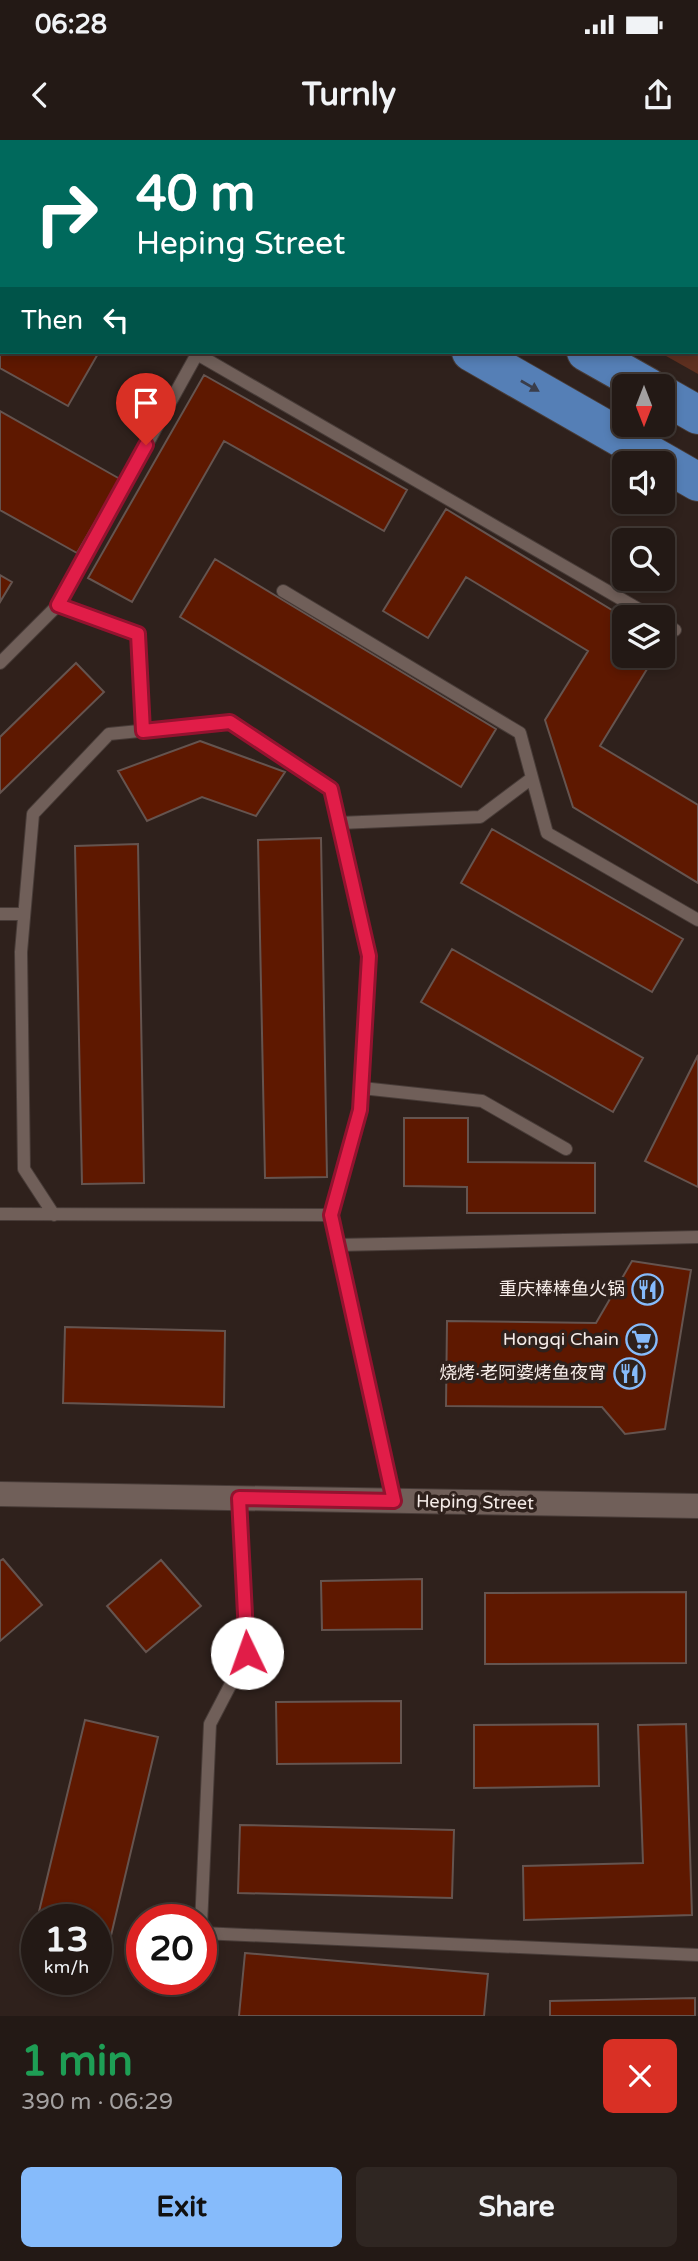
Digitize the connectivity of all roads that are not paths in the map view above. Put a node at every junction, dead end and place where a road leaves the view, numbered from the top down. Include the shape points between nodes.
1 (475, 354) edge
2 (590, 354) edge
3 (626, 374) edge
4 (676, 402) edge
5 (698, 415) edge
6 (698, 481) edge
7 (283, 591) dead end
8 (58, 605) junction
9 (631, 605) edge
10 (0, 663) edge
11 (143, 731) junction
12 (532, 778) junction
13 (339, 823) junction
14 (0, 914) edge
15 (24, 914) junction
16 (698, 920) edge
17 (362, 1088) junction
18 (566, 1149) dead end
19 (0, 1214) edge
20 (54, 1215) junction
21 (331, 1215) junction
22 (698, 1237) edge
23 (338, 1245) junction
24 (0, 1494) edge
25 (239, 1498) junction
26 (394, 1501) junction
27 (698, 1506) edge
28 (202, 1904) edge
29 (217, 1934) edge
30 (698, 1955) edge

1 -> 6 main road
2 - 3 main road
4 - 5 main road
7 - 12 lane via 520,733
8 - 9 lane via 197,354
8 - 10 lane
8 - 11 lane via 138,634
11 - 13 lane via 230,722 331,789
11 - 15 lane via 109,734 33,814
12 - 13 lane via 480,817
12 - 16 lane via 547,834
13 - 17 lane via 369,956
14 - 15 lane
15 - 20 lane via 20,952 24,1169
17 - 18 lane via 482,1101
17 - 21 lane
19 - 20 lane
20 - 21 lane
21 - 23 lane
22 - 23 lane
23 - 26 lane
24 - 25 street, Heping Street
25 - 26 street, Heping Street
25 - 28 lane via 247,1653 209,1724
26 - 27 street, Heping Street
29 - 30 lane

